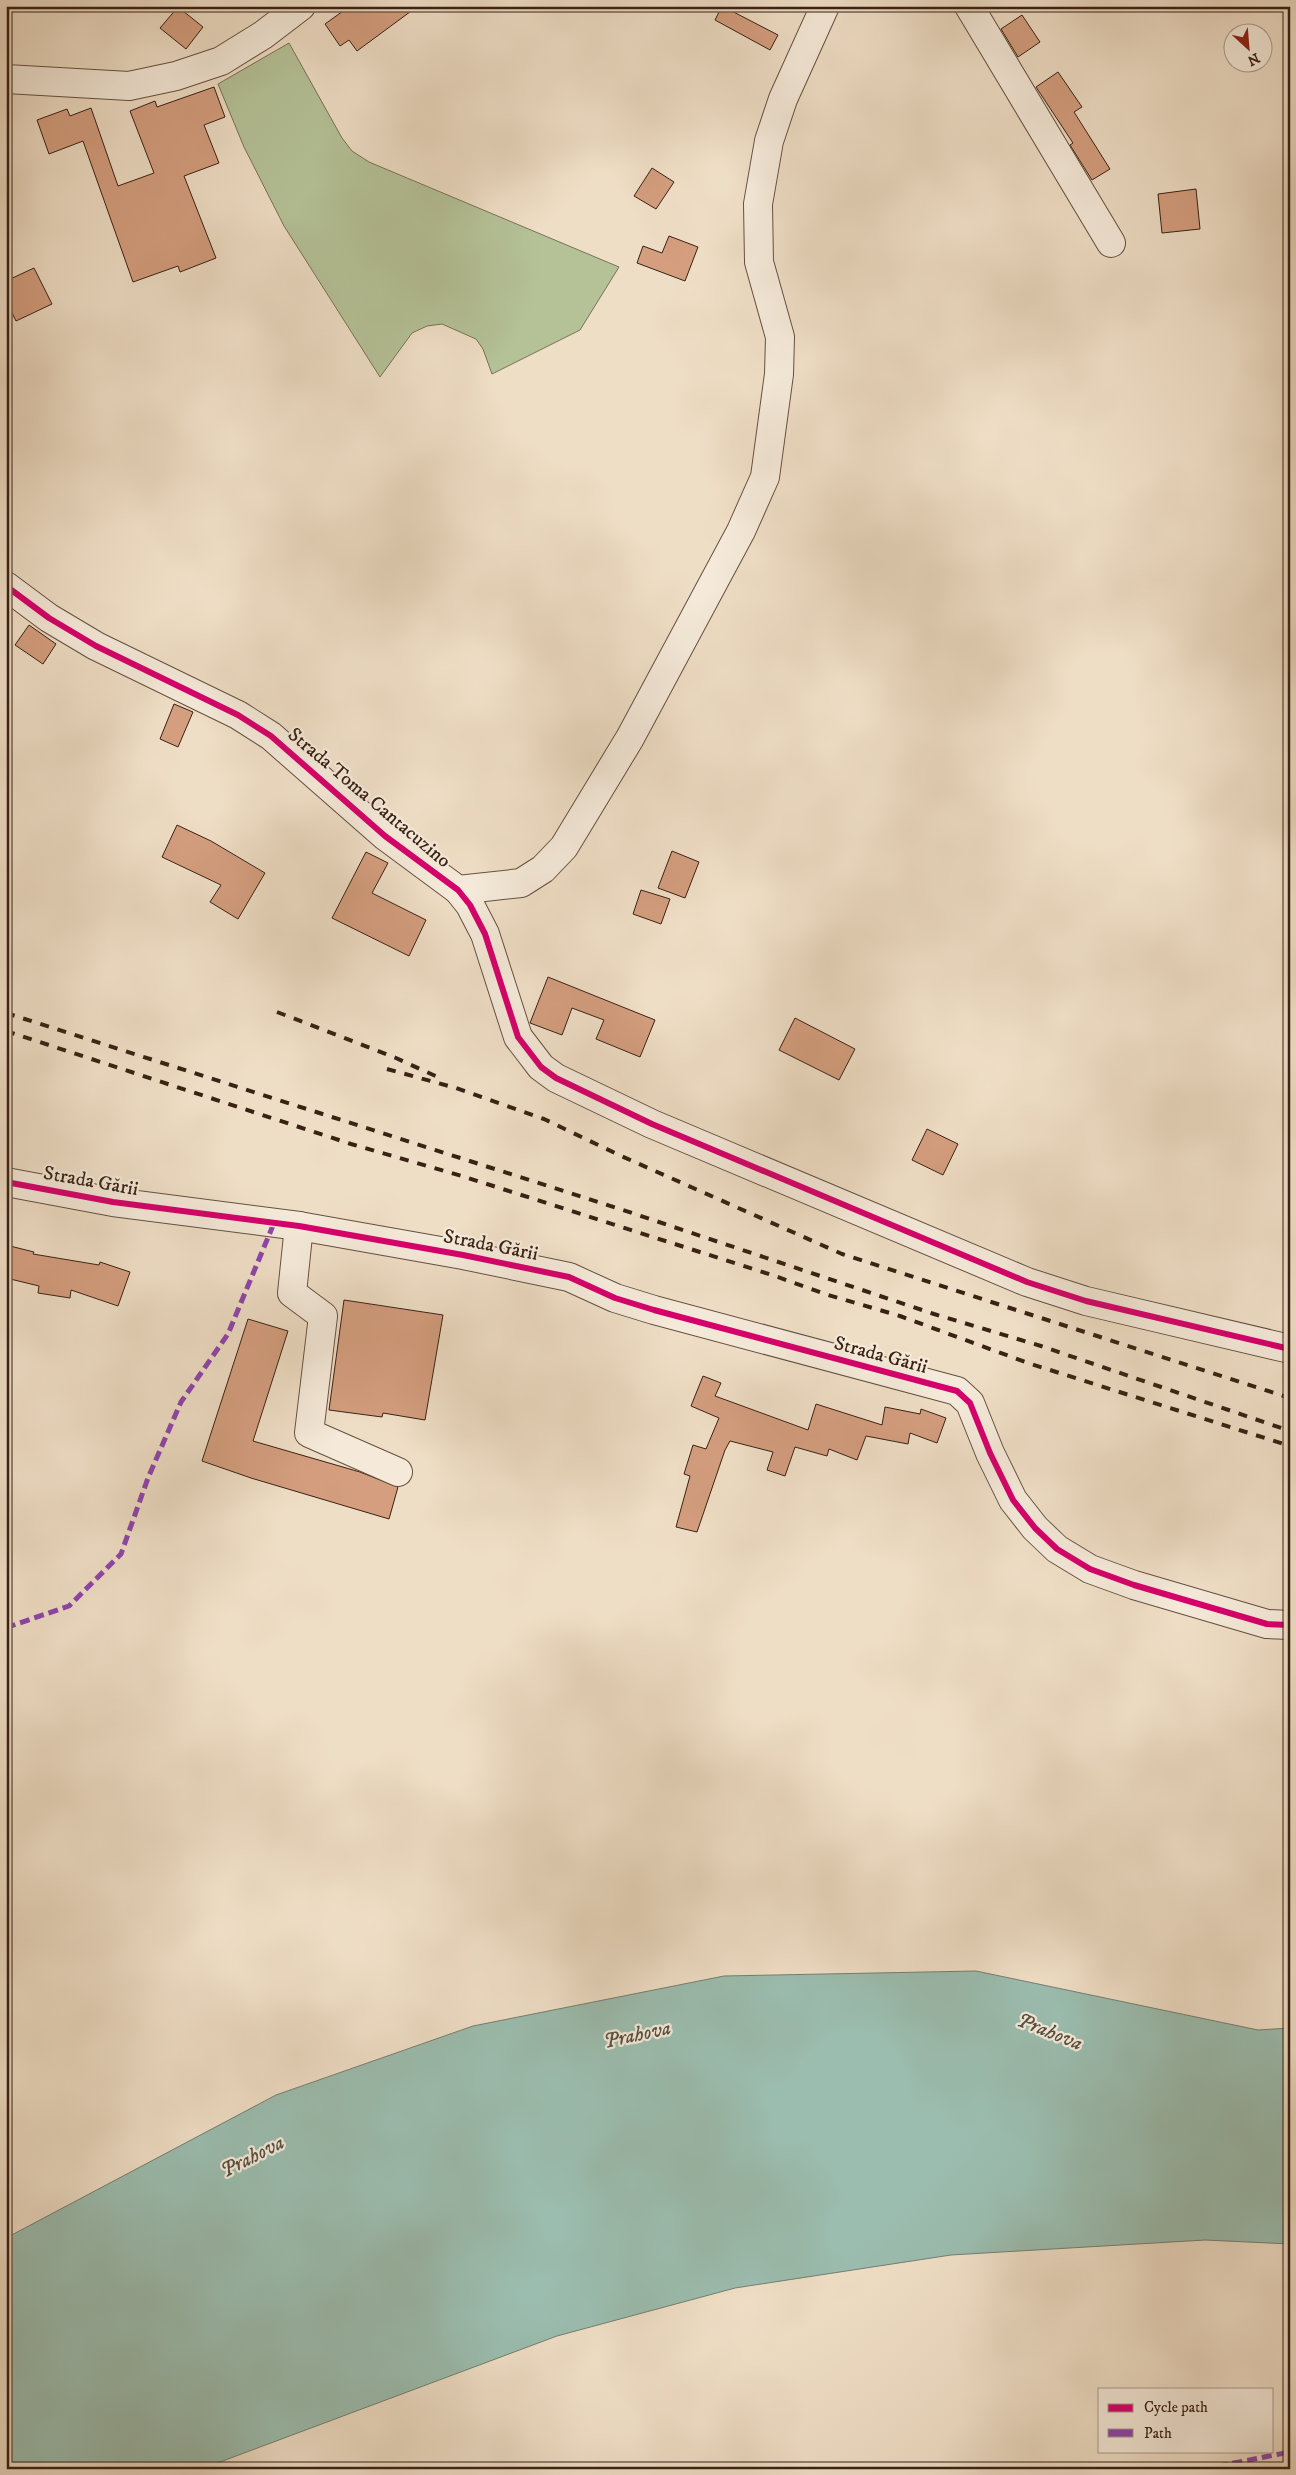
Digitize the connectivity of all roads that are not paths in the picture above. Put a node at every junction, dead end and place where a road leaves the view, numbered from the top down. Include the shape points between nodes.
1 (301, 6) edge
2 (825, 6) edge
3 (969, 6) edge
4 (6, 79) edge
5 (1111, 243) dead end
6 (6, 586) edge
7 (458, 890) junction
8 (6, 1182) edge
9 (299, 1226) junction
10 (1290, 1349) edge
11 (398, 1472) dead end
12 (1290, 1625) edge

1 - 4 street via 222,61 176,76 129,86
2 - 7 street via 783,100 769,142 758,204 759,262 780,337 779,374 765,477 741,531 630,738 564,847 543,869 521,883
3 - 5 street
6 - 7 street, Strada Toma Cantacuzino via 49,618 96,646 238,715 271,736 385,836
7 - 10 street, Strada Toma Cantacuzino via 470,904 486,934 518,1037 529,1053 556,1078 652,1124 1028,1282 1094,1304
8 - 9 street, Strada Gării via 113,1202
9 - 11 street via 292,1293 323,1316 309,1433
9 - 12 street, Strada Gării via 570,1277 616,1298 654,1310 957,1391 970,1403 1013,1500 1057,1549 1090,1569 1134,1585 1266,1624

